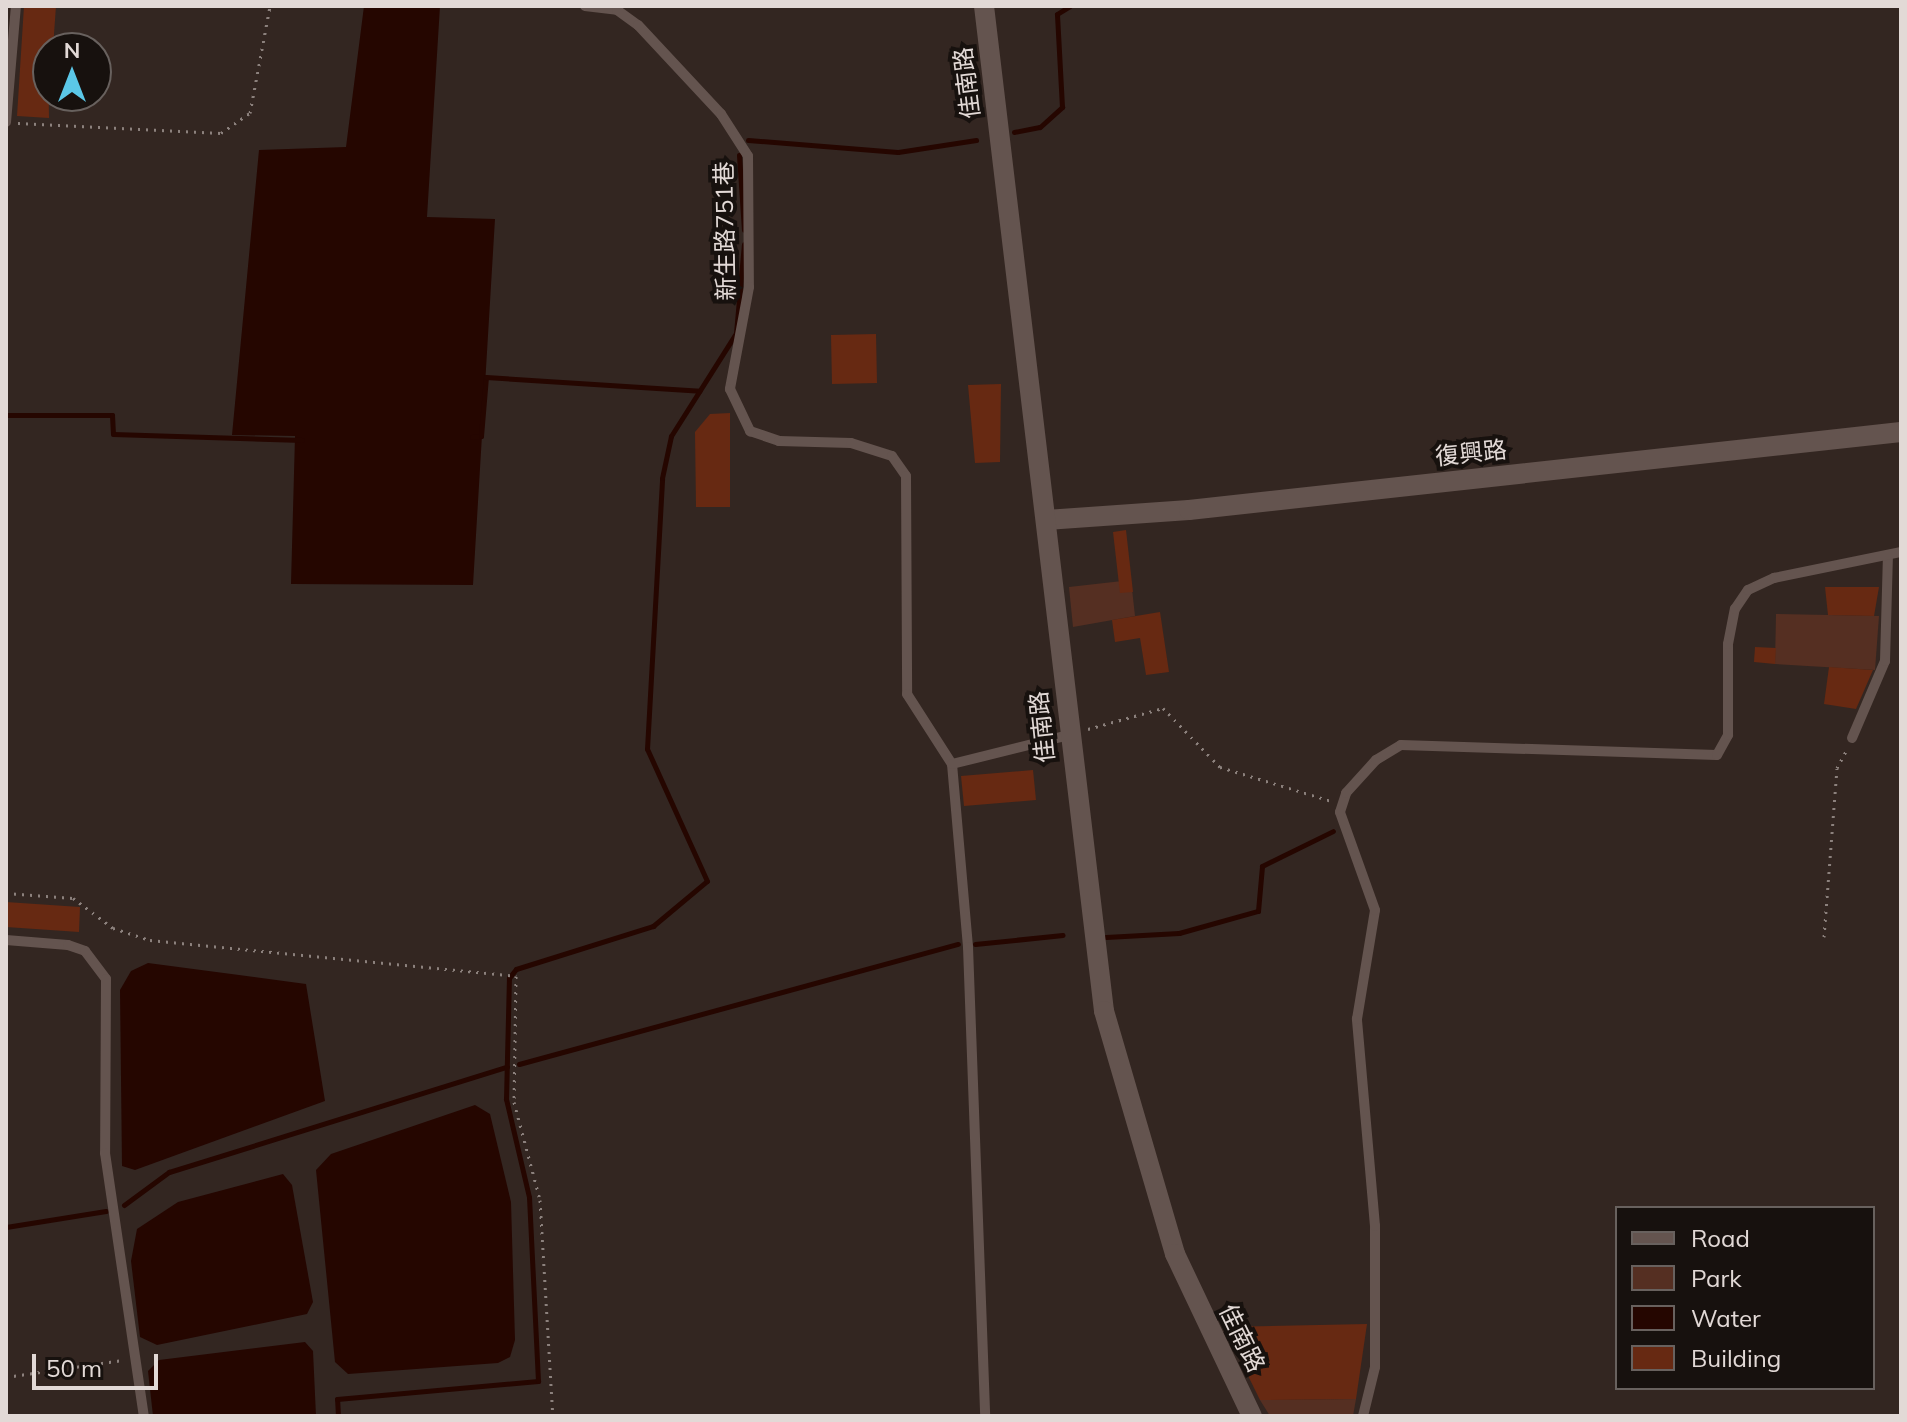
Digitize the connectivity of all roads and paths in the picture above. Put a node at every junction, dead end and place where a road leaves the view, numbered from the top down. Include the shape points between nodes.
1 (16, 6) edge
2 (270, 6) edge
3 (585, 6) edge
4 (984, 6) edge
5 (8, 122) edge
6 (1901, 432) edge
7 (1046, 520) junction
8 (1901, 552) edge
9 (1888, 555) junction
10 (1069, 735) junction
11 (1852, 738) joint
12 (952, 764) junction
13 (1343, 803) junction
14 (6, 893) edge
15 (1824, 937) dead end
16 (6, 940) edge
17 (135, 1358) junction
18 (6, 1377) edge
19 (144, 1416) edge
20 (553, 1416) edge
21 (985, 1416) edge
22 (1252, 1416) edge
23 (1363, 1416) edge

1 - 5 lane
2 - 5 path via 250,113 221,133
3 - 12 lane, 新生路751巷 via 617,10 638,25 721,114 748,156 749,287 730,389 750,431 779,441 851,443 892,456 906,476 907,694
4 - 7 street, 佳南路
6 - 7 street, 復興路 via 1189,510
7 - 10 street, 佳南路
8 - 9 lane
9 - 11 lane via 1885,661
9 - 13 lane via 1774,578 1748,590 1735,609 1728,644 1728,735 1717,755 1401,745 1376,760
10 - 12 lane
10 - 13 path via 1163,708 1220,767
10 - 22 street, 佳南路 via 1089,925 1127,1106 1175,1254
11 - 15 path via 1837,768
12 - 21 lane via 968,947
13 - 23 lane via 1346,833 1361,860 1375,910 1357,1019 1375,1226 1375,1367
14 - 20 path via 73,898 113,928 150,940 359,964 507,971 516,976 514,1102 540,1200
16 - 17 lane via 51,941 85,951 106,979 105,1153
17 - 18 path
17 - 19 lane

